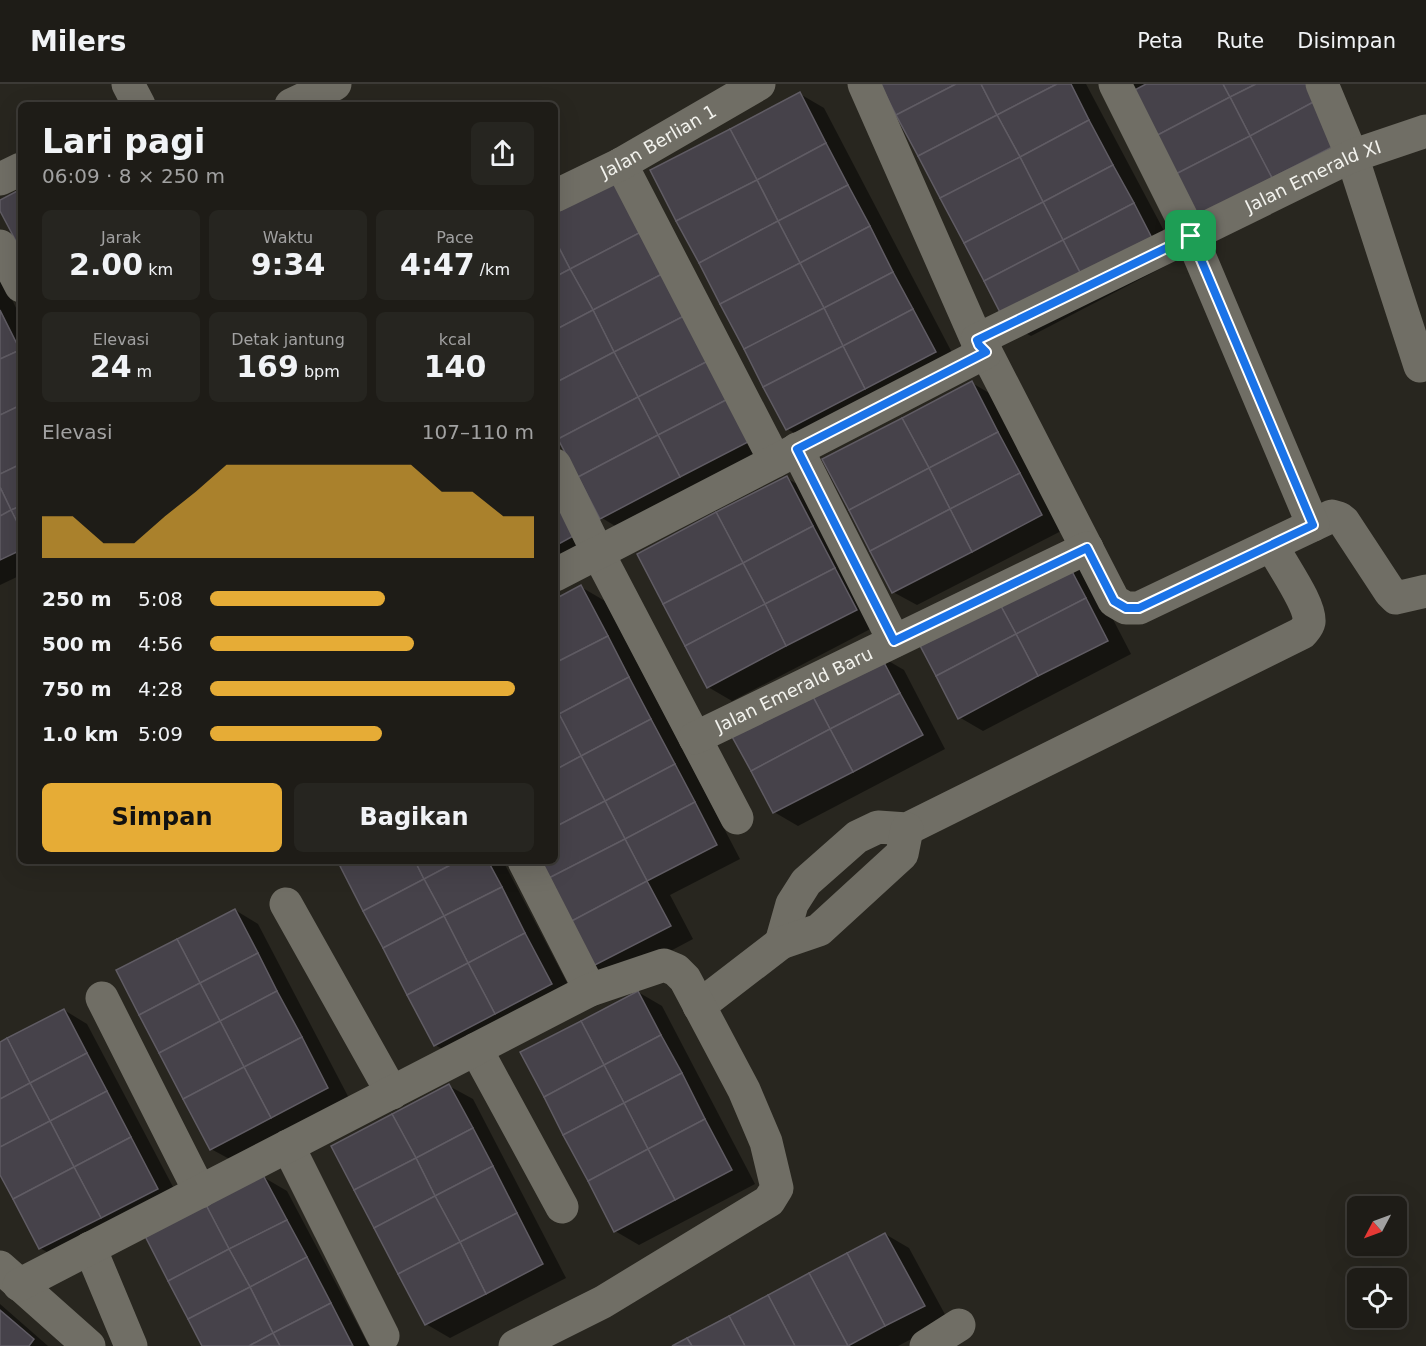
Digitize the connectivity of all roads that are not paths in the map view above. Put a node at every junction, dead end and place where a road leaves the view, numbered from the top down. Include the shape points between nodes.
1 (128, 84) edge
2 (335, 84) edge
3 (759, 84) edge
4 (864, 84) edge
5 (1115, 84) edge
6 (1322, 84) edge
7 (137, 102) edge
8 (297, 102) edge
9 (1426, 131) edge
10 (1352, 156) junction
11 (621, 164) junction
12 (18, 170) edge
13 (0, 179) edge
14 (558, 195) edge
15 (1191, 236) junction
16 (0, 246) edge
17 (18, 280) edge
18 (981, 346) junction
19 (1420, 366) dead end
20 (786, 455) junction
21 (558, 471) edge
22 (1313, 525) junction
23 (1272, 545) junction
24 (1087, 548) junction
25 (598, 553) junction
26 (558, 573) edge
27 (1426, 591) edge
28 (894, 641) junction
29 (695, 738) junction
30 (737, 818) dead end
31 (907, 829) junction
32 (526, 864) edge
33 (286, 904) dead end
34 (781, 943) junction
35 (590, 990) junction
36 (102, 998) dead end
37 (699, 1006) junction
38 (476, 1049) junction
39 (392, 1093) junction
40 (288, 1146) junction
41 (200, 1192) junction
42 (562, 1208) dead end
43 (90, 1248) junction
44 (10, 1276) edge
45 (959, 1325) dead end
46 (383, 1336) dead end
47 (88, 1346) edge
48 (131, 1346) edge
49 (515, 1346) edge
50 (926, 1346) edge

1 - 7 street
2 - 8 street
3 - 11 street, Jalan Berlian 1
4 - 18 street
5 - 15 street
6 - 10 street
9 - 10 street, Jalan Emerald XI
10 - 15 street, Jalan Emerald XI
10 - 19 street
11 - 14 street, Jalan Berlian 1
11 - 20 street
12 - 13 street
15 - 18 street, Jalan Emerald XI
15 - 22 street
16 - 17 street
18 - 20 street, Jalan Emerald XI
18 - 24 street
20 - 25 street, Jalan Emerald XI
20 - 28 street
21 - 25 street
22 - 23 street
22 - 27 street via 1332,516 1344,522 1396,598
23 - 24 street via 1139,608 1126,608 1114,601
23 - 31 street via 1309,614 1309,625 1302,633
24 - 28 street, Jalan Emerald Baru
25 - 26 street, Jalan Emerald XI
25 - 29 street
28 - 29 street, Jalan Emerald Baru
29 - 30 street
31 - 34 street via 902,854 849,903 819,930
31 - 34 street via 878,827 857,837 806,882 792,904
32 - 35 street
33 - 39 street
34 - 37 street
35 - 37 street via 664,965 685,979
35 - 38 street
36 - 41 street
37 - 49 street via 744,1090 766,1142 777,1188 769,1201 603,1302
38 - 39 street
38 - 42 street
39 - 40 street
40 - 41 street
40 - 46 street
41 - 43 street
43 - 44 street
43 - 48 street
44 - 47 street
45 - 50 street

